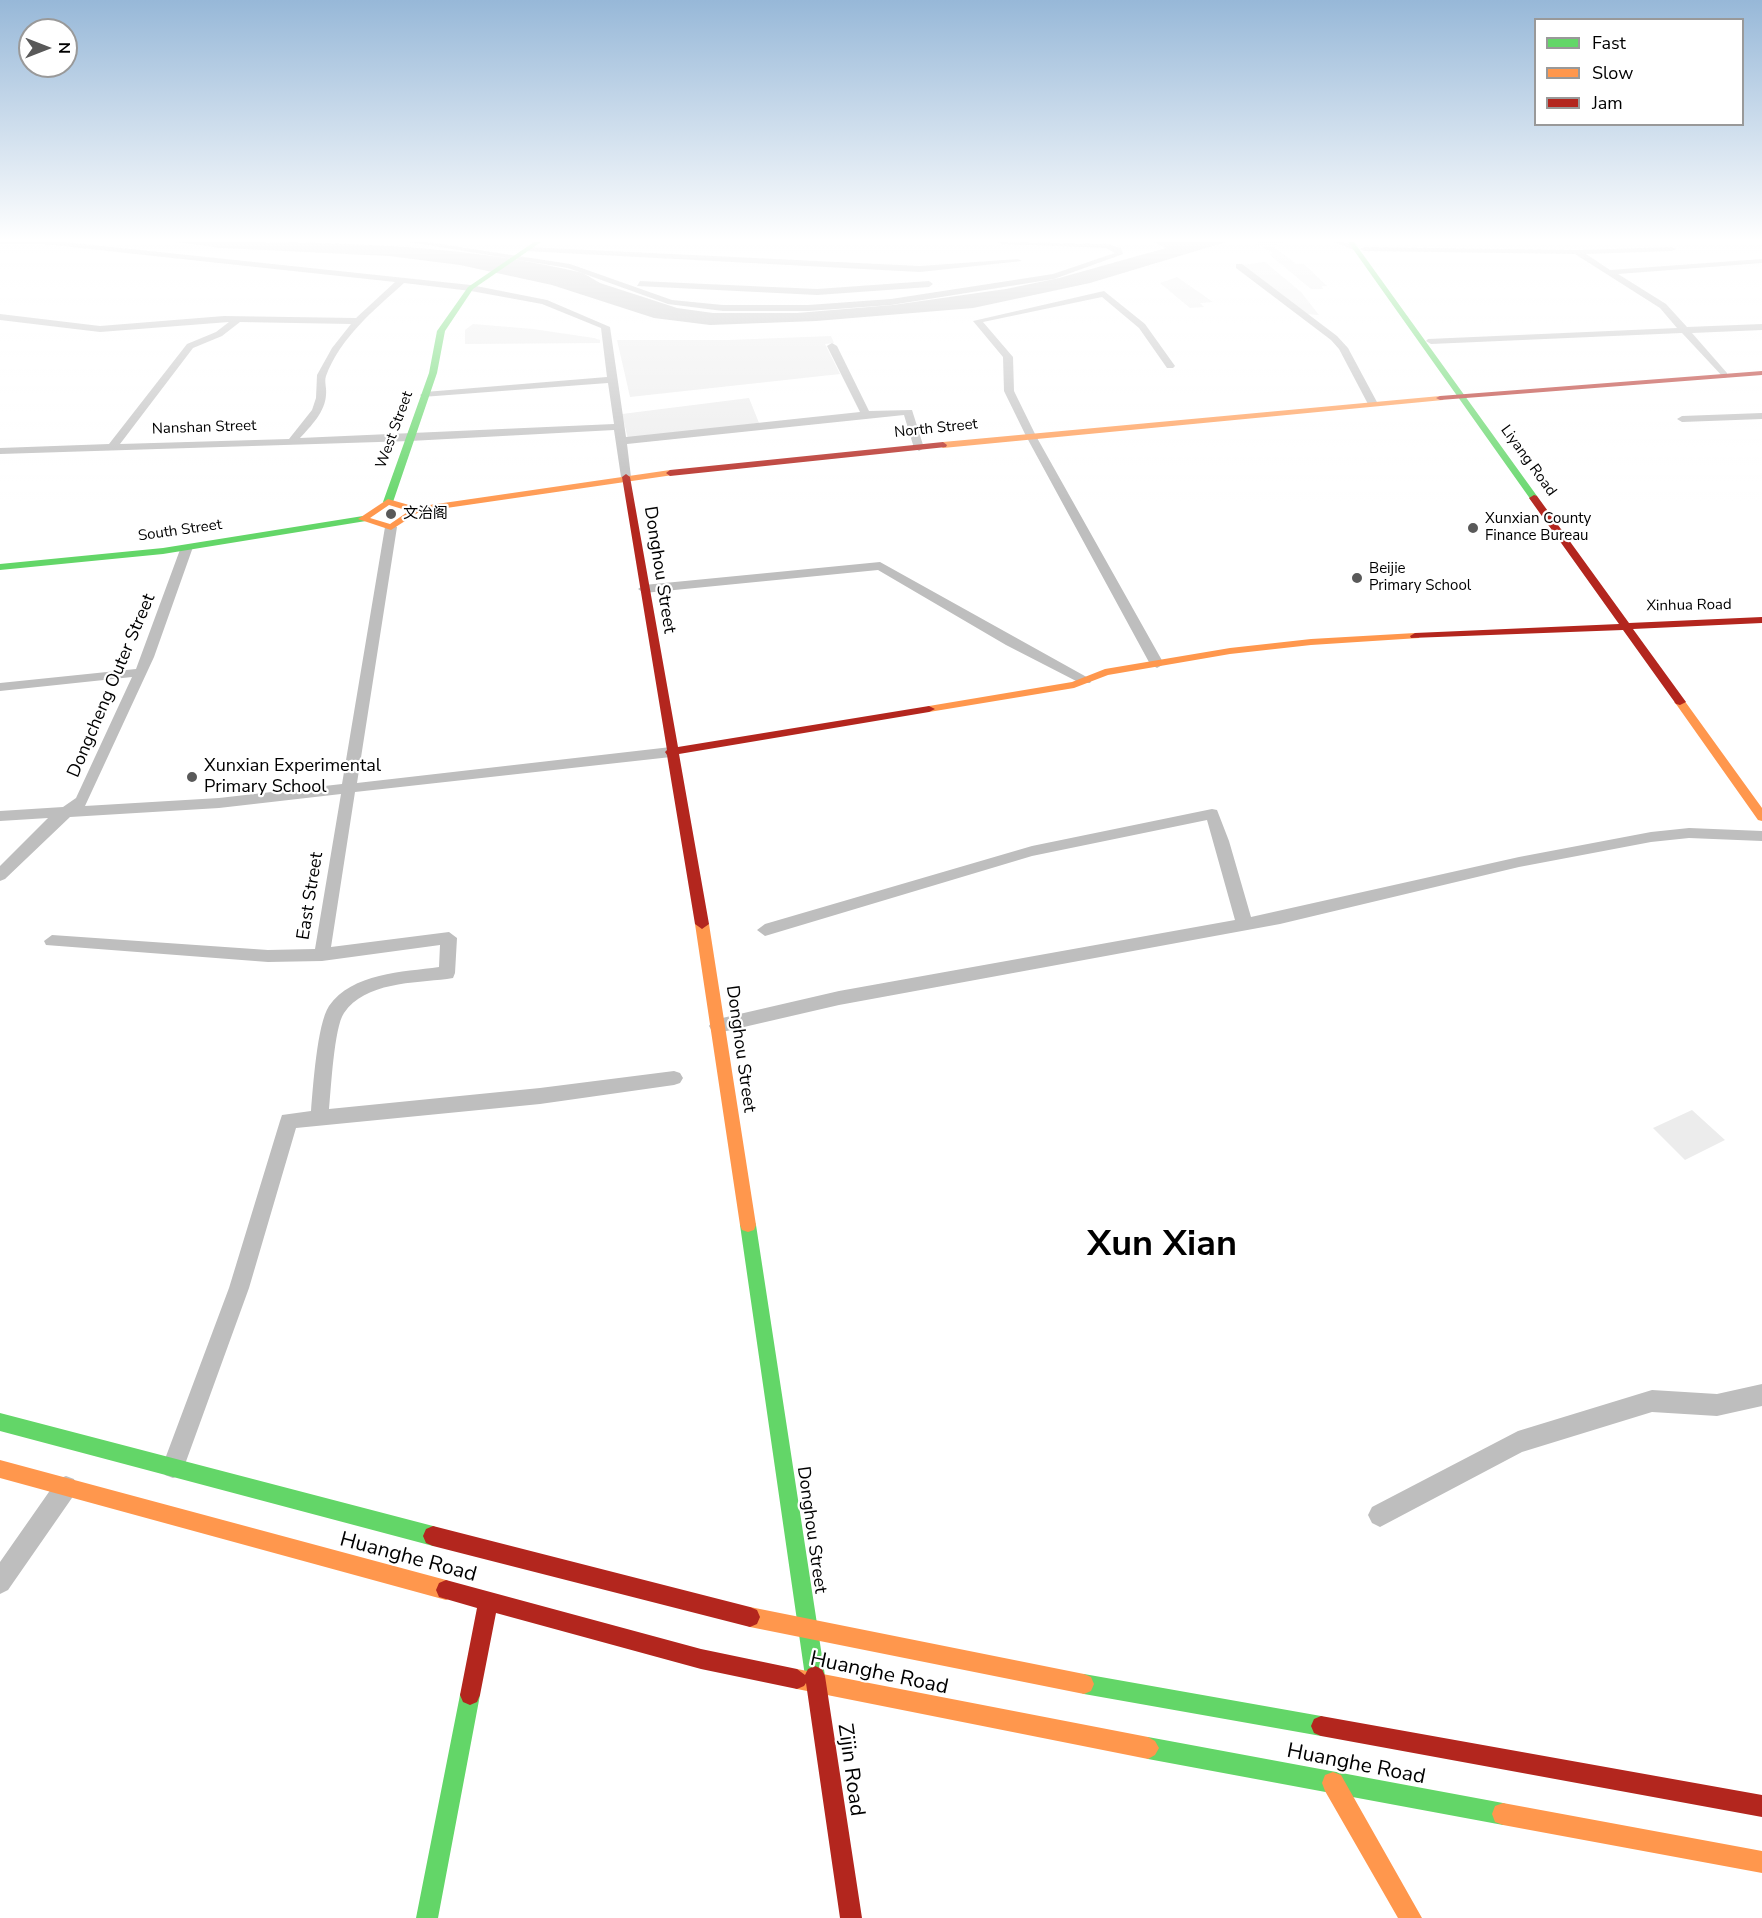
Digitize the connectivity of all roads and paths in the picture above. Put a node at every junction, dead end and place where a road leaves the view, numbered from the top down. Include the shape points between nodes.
1 (222, 332) edge
2 (352, 332) edge
3 (441, 332) edge
4 (606, 332) edge
5 (986, 332) edge
6 (1146, 332) edge
7 (1325, 332) edge
8 (1420, 332) edge
9 (1424, 332) edge
10 (1630, 332) edge
11 (1684, 332) edge
12 (1431, 341) junction
13 (832, 346) dead end
14 (1170, 366) dead end
15 (1762, 373) edge
16 (1724, 375) junction
17 (612, 380) junction
18 (425, 395) junction
19 (1466, 395) junction
20 (1373, 404) junction
21 (866, 414) junction
22 (1762, 416) edge
23 (1682, 419) dead end
24 (619, 428) junction
25 (1031, 436) junction
26 (410, 437) junction
27 (293, 440) junction
28 (621, 441) junction
29 (113, 446) junction
30 (919, 448) junction
31 (0, 451) edge
32 (626, 477) junction
33 (388, 502) junction
34 (416, 510) junction
35 (363, 519) junction
36 (391, 527) junction
37 (187, 547) junction
38 (0, 567) edge
39 (644, 589) junction
40 (1762, 612) edge
41 (1762, 620) edge
42 (1630, 624) junction
43 (1157, 664) junction
44 (141, 672) junction
45 (1085, 680) junction
46 (0, 687) edge
47 (671, 753) junction
48 (348, 789) junction
49 (1762, 798) edge
50 (68, 813) junction
51 (0, 816) edge
52 (1762, 817) edge
53 (1762, 836) edge
54 (0, 875) edge
55 (1245, 924) junction
56 (765, 930) dead end
57 (52, 941) dead end
58 (321, 955) junction
59 (718, 1026) junction
60 (674, 1078) dead end
61 (319, 1117) junction
62 (1762, 1395) edge
63 (0, 1422) edge
64 (173, 1467) junction
65 (0, 1469) edge
66 (66, 1487) junction
67 (1380, 1515) dead end
68 (0, 1582) edge
69 (488, 1601) junction
70 (808, 1629) junction
71 (816, 1682) junction
72 (1333, 1783) junction
73 (1762, 1806) edge
74 (1762, 1862) edge
75 (427, 1918) edge
76 (851, 1918) edge
77 (1411, 1918) edge

1 - 29 street via 190,346
2 - 27 street via 321,376 317,409
3 - 18 street, West Street
4 - 17 street
5 - 25 street via 1008,357 1009,391
6 - 14 street
7 - 20 street via 1343,348
8 - 19 street, Liyang Road
9 - 12 street, Liyang Road
10 - 12 street
11 - 16 street
12 - 19 street, Liyang Road
13 - 21 street
15 - 16 street, North Street
16 - 19 street, North Street
17 - 18 street
17 - 24 street
18 - 26 street, West Street
19 - 20 street, North Street
19 - 42 street, Liyang Road
20 - 25 street, North Street
21 - 28 street
21 - 30 street via 908,412
22 - 23 street
24 - 26 street, Nanshan Street
24 - 28 street
25 - 30 street, North Street
25 - 43 street
26 - 27 street, Nanshan Street
26 - 33 street, West Street
27 - 29 street, Nanshan Street
28 - 32 street
29 - 31 street, Nanshan Street
30 - 32 street, North Street
32 - 34 street, North Street
32 - 39 street, Donghou Street
33 - 34 street
33 - 35 street
34 - 36 street
35 - 36 street
35 - 37 street, South Street
36 - 48 street, East Street
37 - 38 street, South Street
37 - 44 street, Dongcheng Outer Street
39 - 45 street via 880,566
39 - 47 street, Donghou Street
40 - 42 street, Xinhua Road via 1668,616
41 - 42 street, Xinhua Road
42 - 43 street via 1311,642
42 - 49 street, Liyang Road
42 - 52 street, Liyang Road
43 - 45 street via 1105,672
44 - 46 street
44 - 50 street, Dongcheng Outer Street via 82,801
45 - 47 street via 1074,685
47 - 48 street
47 - 59 street, Donghou Street
48 - 50 street
48 - 58 street, East Street
50 - 51 street
50 - 54 street, Dongcheng Outer Street via 54,821
53 - 55 street via 1689,833 1651,837 1519,862
55 - 56 street via 1212,814 1032,851
55 - 59 street via 839,998
57 - 58 street via 268,956
58 - 61 street, East Street via 449,938 447,973 378,982 352,996 334,1012
59 - 70 street, Donghou Street
60 - 61 street via 540,1096
61 - 64 street via 289,1121 239,1288
62 - 67 street via 1717,1405 1652,1401 1518,1442
63 - 64 street, Huanghe Road
64 - 70 street, Huanghe Road via 714,1610
65 - 66 street, Huanghe Road
66 - 68 street
66 - 69 street, Huanghe Road
69 - 71 street, Huanghe Road via 700,1658
69 - 75 street
70 - 71 street, Zijin Road
70 - 73 street, Huanghe Road via 1019,1672
71 - 72 street, Huanghe Road
71 - 76 street, Zijin Road
72 - 74 street, Huanghe Road
72 - 77 street

